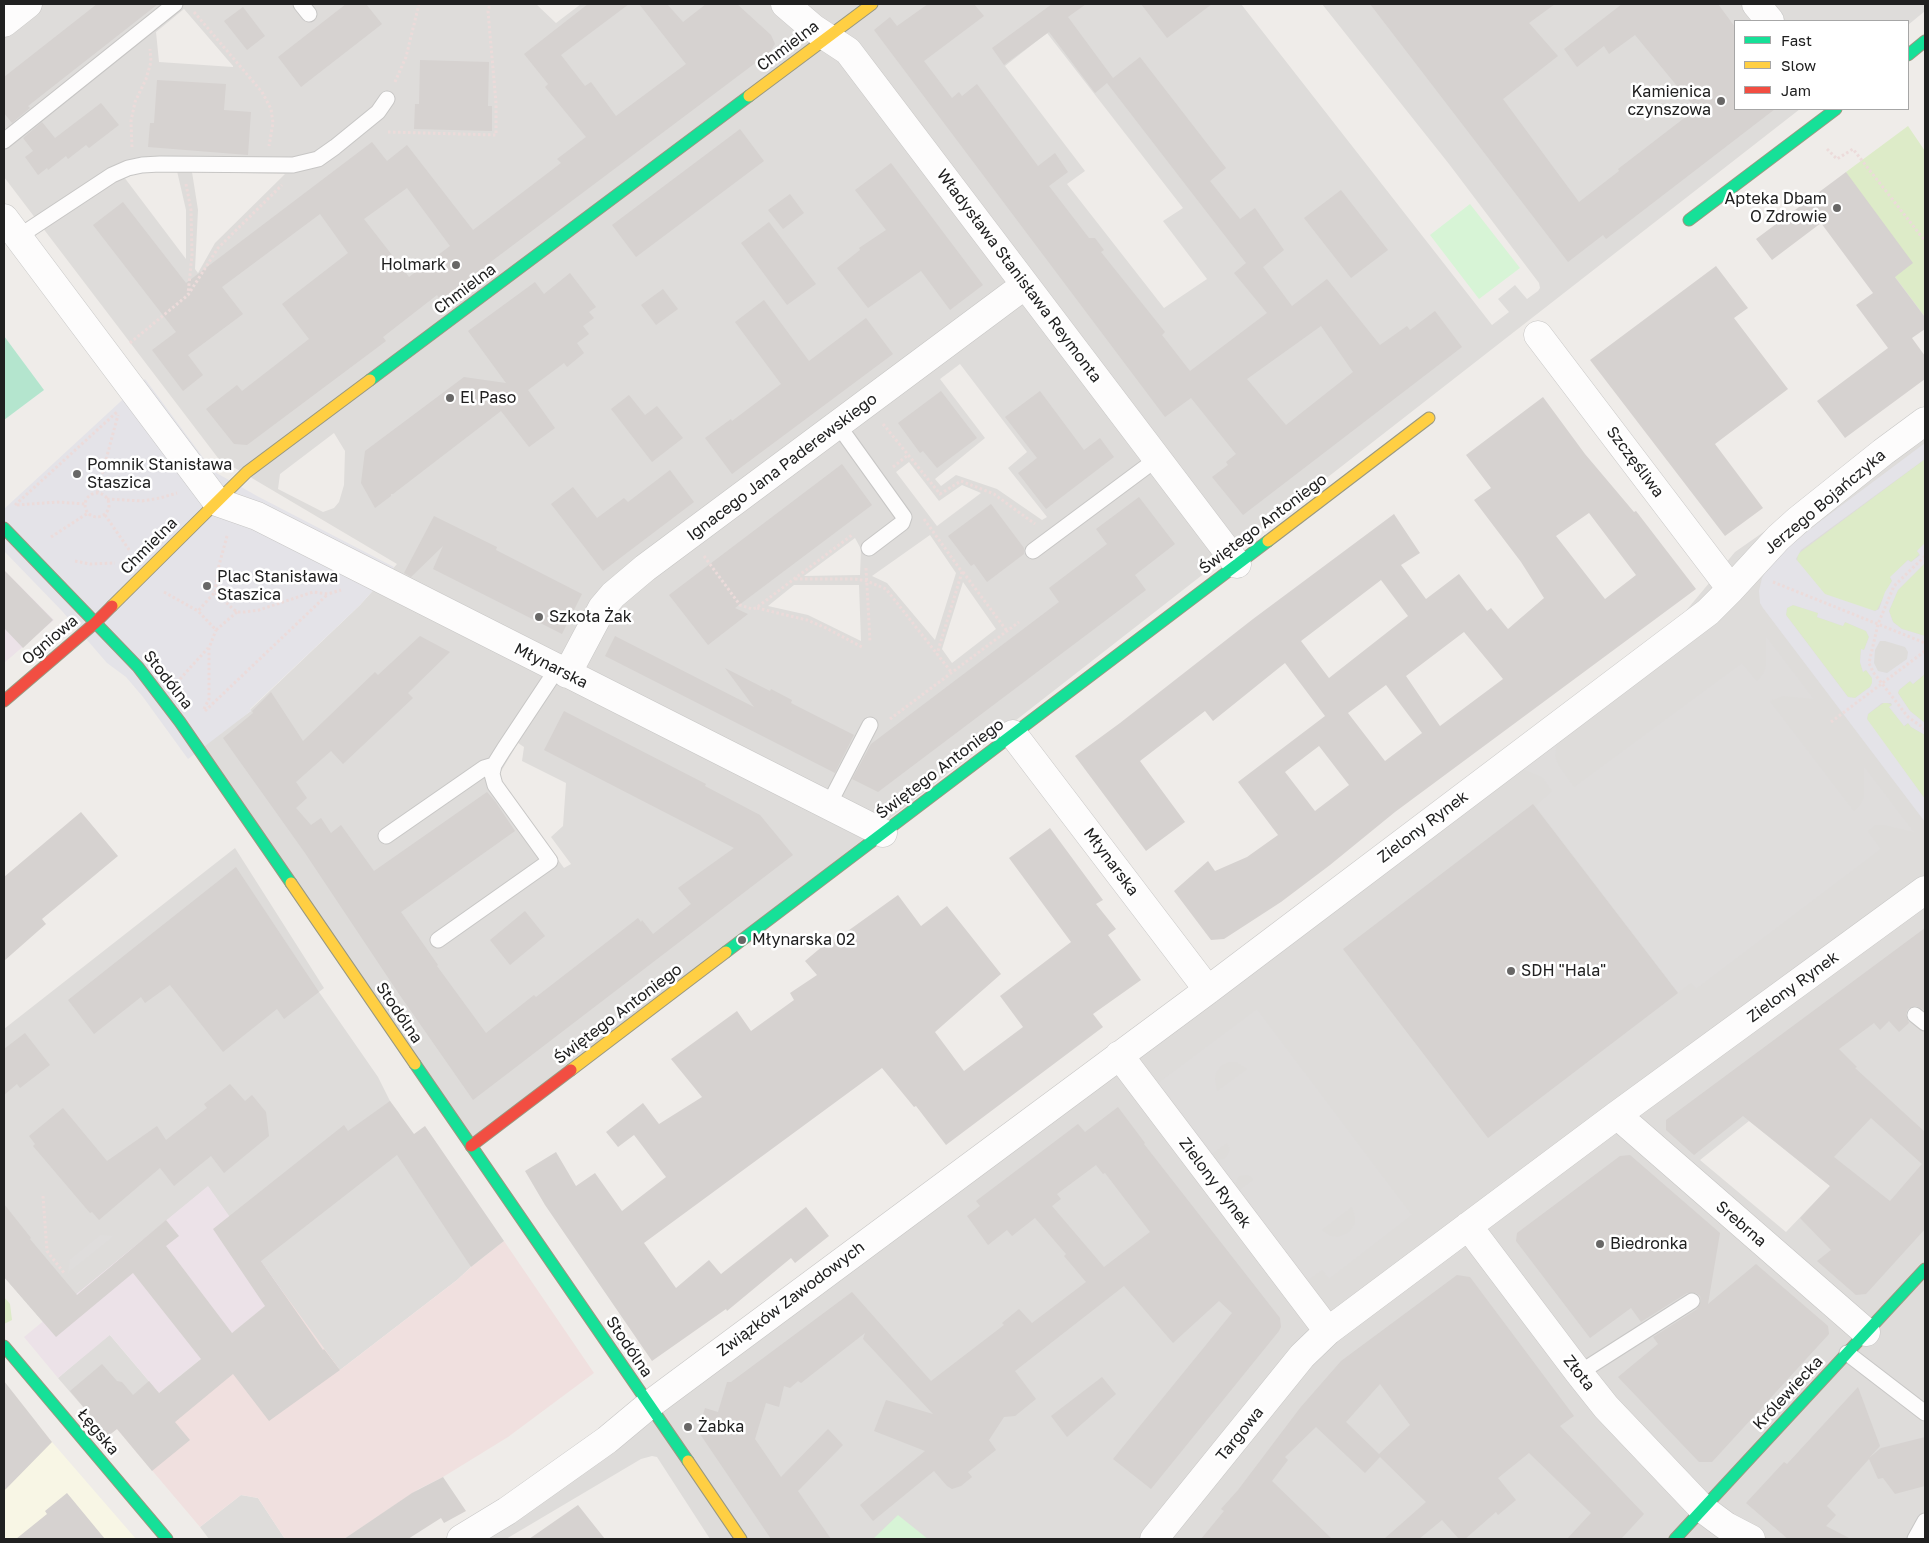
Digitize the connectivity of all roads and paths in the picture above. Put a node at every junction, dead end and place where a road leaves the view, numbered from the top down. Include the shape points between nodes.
1 (28, 4) edge
2 (175, 4) edge
3 (419, 4) edge
4 (490, 4) edge
5 (785, 4) edge
6 (872, 4) edge
7 (1756, 4) edge
8 (194, 11) dead end
9 (1769, 20) edge
10 (4, 23) edge
11 (146, 28) junction
12 (828, 37) junction
13 (1925, 41) edge
14 (1909, 54) edge
15 (387, 99) joint
16 (1835, 110) edge
17 (356, 131) junction
18 (1809, 131) junction
19 (4, 141) edge
20 (305, 163) junction
21 (182, 164) junction
22 (266, 164) junction
23 (132, 168) junction
24 (1689, 220) dead end
25 (11, 228) edge
26 (1925, 241) edge
27 (1025, 285) junction
28 (188, 295) junction
29 (1538, 335) dead end
30 (110, 359) junction
31 (1429, 418) dead end
32 (1925, 421) edge
33 (883, 424) dead end
34 (838, 425) junction
35 (908, 455) junction
36 (1158, 458) junction
37 (889, 471) dead end
38 (97, 493) junction
39 (178, 493) dead end
40 (107, 499) junction
41 (217, 502) junction
42 (85, 504) junction
43 (88, 513) junction
44 (105, 515) junction
45 (923, 517) dead end
46 (4, 528) edge
47 (857, 531) dead end
48 (227, 536) dead end
49 (1051, 537) junction
50 (45, 541) dead end
51 (869, 548) dead end
52 (701, 551) dead end
53 (1033, 551) dead end
54 (133, 554) junction
55 (1925, 556) edge
56 (127, 557) dead end
57 (68, 559) dead end
58 (121, 561) dead end
59 (866, 564) dead end
60 (1237, 564) junction
61 (149, 570) junction
62 (962, 572) junction
63 (794, 579) junction
64 (1739, 581) junction
65 (867, 582) junction
66 (336, 590) dead end
67 (162, 591) dead end
68 (215, 592) junction
69 (328, 594) junction
70 (756, 608) junction
71 (198, 611) junction
72 (237, 612) junction
73 (1019, 622) dead end
74 (95, 623) junction
75 (1878, 624) junction
76 (216, 630) junction
77 (1006, 631) junction
78 (870, 641) dead end
79 (1925, 643) edge
80 (209, 648) junction
81 (862, 648) dead end
82 (1925, 651) edge
83 (937, 654) junction
84 (562, 672) junction
85 (952, 673) junction
86 (177, 682) dead end
87 (1882, 684) junction
88 (4, 701) edge
89 (1831, 722) dead end
90 (870, 725) dead end
91 (1925, 729) edge
92 (1013, 734) junction
93 (862, 740) junction
94 (494, 765) junction
95 (828, 806) junction
96 (883, 833) junction
97 (386, 836) dead end
98 (1925, 890) edge
99 (438, 940) dead end
100 (1208, 990) junction
101 (1119, 1055) junction
102 (1617, 1115) junction
103 (471, 1146) junction
104 (43, 1196) dead end
105 (1468, 1226) junction
106 (1925, 1269) edge
107 (64, 1273) dead end
108 (1692, 1301) dead end
109 (1328, 1331) junction
110 (1866, 1332) junction
111 (4, 1346) edge
112 (1847, 1353) junction
113 (1579, 1373) junction
114 (649, 1405) junction
115 (1925, 1413) edge
116 (1703, 1509) junction
117 (1925, 1521) edge
118 (167, 1539) edge
119 (461, 1539) edge
120 (741, 1539) edge
121 (1154, 1539) edge
122 (1675, 1539) edge
123 (1751, 1539) edge
124 (1915, 1539) edge

1 - 10 street
2 - 11 lane
3 - 15 path via 406,57
4 - 17 path via 496,135
5 - 12 street, Władysława Stanisława Reymonta
6 - 12 street, Chmielna
7 - 9 street
8 - 22 path via 262,92 271,109 274,123
11 - 19 lane
11 - 23 path via 151,62 131,121
12 - 27 street, Władysława Stanisława Reymonta via 848,51
12 - 41 street, Chmielna via 247,472
13 - 14 street
15 - 17 lane via 378,112
16 - 18 street
17 - 20 lane via 318,159
18 - 24 street
18 - 26 path via 1838,159 1854,149
20 - 22 lane
20 - 28 path via 218,248
21 - 22 lane
21 - 23 lane
21 - 28 path via 191,210 192,255
23 - 25 lane via 112,175
25 - 30 street
27 - 34 street, Ignacego Jana Paderewskiego
27 - 36 street, Władysława Stanisława Reymonta
28 - 30 path
29 - 64 street, Szczęśliwa
30 - 41 street
31 - 60 street, Świętego Antoniego
32 - 64 street, Jerzego Bojańczyka via 1798,520 1772,543
33 - 35 path
34 - 51 lane via 904,517 902,523
34 - 84 street, Ignacego Jana Paderewskiego via 612,595
35 - 37 path
35 - 49 path via 940,494 961,481 994,494
36 - 49 lane
36 - 60 street, Władysława Stanisława Reymonta
38 - 40 path via 102,493
38 - 42 path
38 - 42 path via 119,410 14,506 43,502
39 - 40 path via 142,501
40 - 44 path
41 - 61 street, Chmielna
41 - 84 street, Młynarska via 257,516
42 - 43 path
43 - 44 path via 94,517
43 - 50 path
44 - 54 path
45 - 62 path
46 - 74 street, Stodólna
47 - 63 path
48 - 68 path
49 - 53 lane
52 - 70 path via 740,605
54 - 56 path
54 - 61 path
55 - 75 path via 1894,586
57 - 58 path via 90,564
59 - 65 path
60 - 92 street, Świętego Antoniego
61 - 74 street, Chmielna
62 - 77 path
62 - 83 path
63 - 65 path
63 - 70 path
64 - 75 path
64 - 100 street, Zielony Rynek via 1708,612
65 - 78 path
65 - 83 path via 886,589
66 - 69 path
67 - 71 path
68 - 71 path
68 - 72 path
69 - 72 path via 313,592 259,610
69 - 80 path via 201,715 210,698
70 - 81 path via 807,620
71 - 76 path
72 - 76 path
73 - 77 path
74 - 88 street, Ogniowa
74 - 103 street, Stodólna via 138,667 180,722
75 - 79 path
75 - 87 path via 1869,662
76 - 80 path
77 - 85 path
80 - 86 path
82 - 87 path
83 - 85 path
84 - 94 lane
84 - 95 street, Młynarska
85 - 93 path
87 - 89 path
87 - 91 path via 1908,717
90 - 93 lane
92 - 96 street, Świętego Antoniego
92 - 100 street, Młynarska
93 - 95 lane
94 - 97 lane via 484,768
94 - 99 lane via 495,785 550,861
95 - 96 street, Młynarska
96 - 103 street, Świętego Antoniego
98 - 102 street, Zielony Rynek
100 - 101 street, Zielony Rynek
101 - 109 street, Zielony Rynek
101 - 114 street, Związków Zawodowych
102 - 105 street, Zielony Rynek
102 - 110 street, Srebrna
103 - 114 street, Stodólna
104 - 107 path via 47,1251
105 - 109 street, Zielony Rynek
105 - 113 street, Złota
106 - 110 street, Królewiecka
108 - 113 lane
109 - 121 street, Targowa via 1302,1356
110 - 112 street, Królewiecka
111 - 118 street, Łęgska
112 - 115 lane
112 - 116 street, Królewiecka
113 - 116 street, Złota via 1606,1407
114 - 119 street, Związków Zawodowych via 608,1440 507,1512
114 - 120 street, Stodólna
116 - 122 street, Królewiecka
116 - 123 street, Złota
117 - 124 lane

